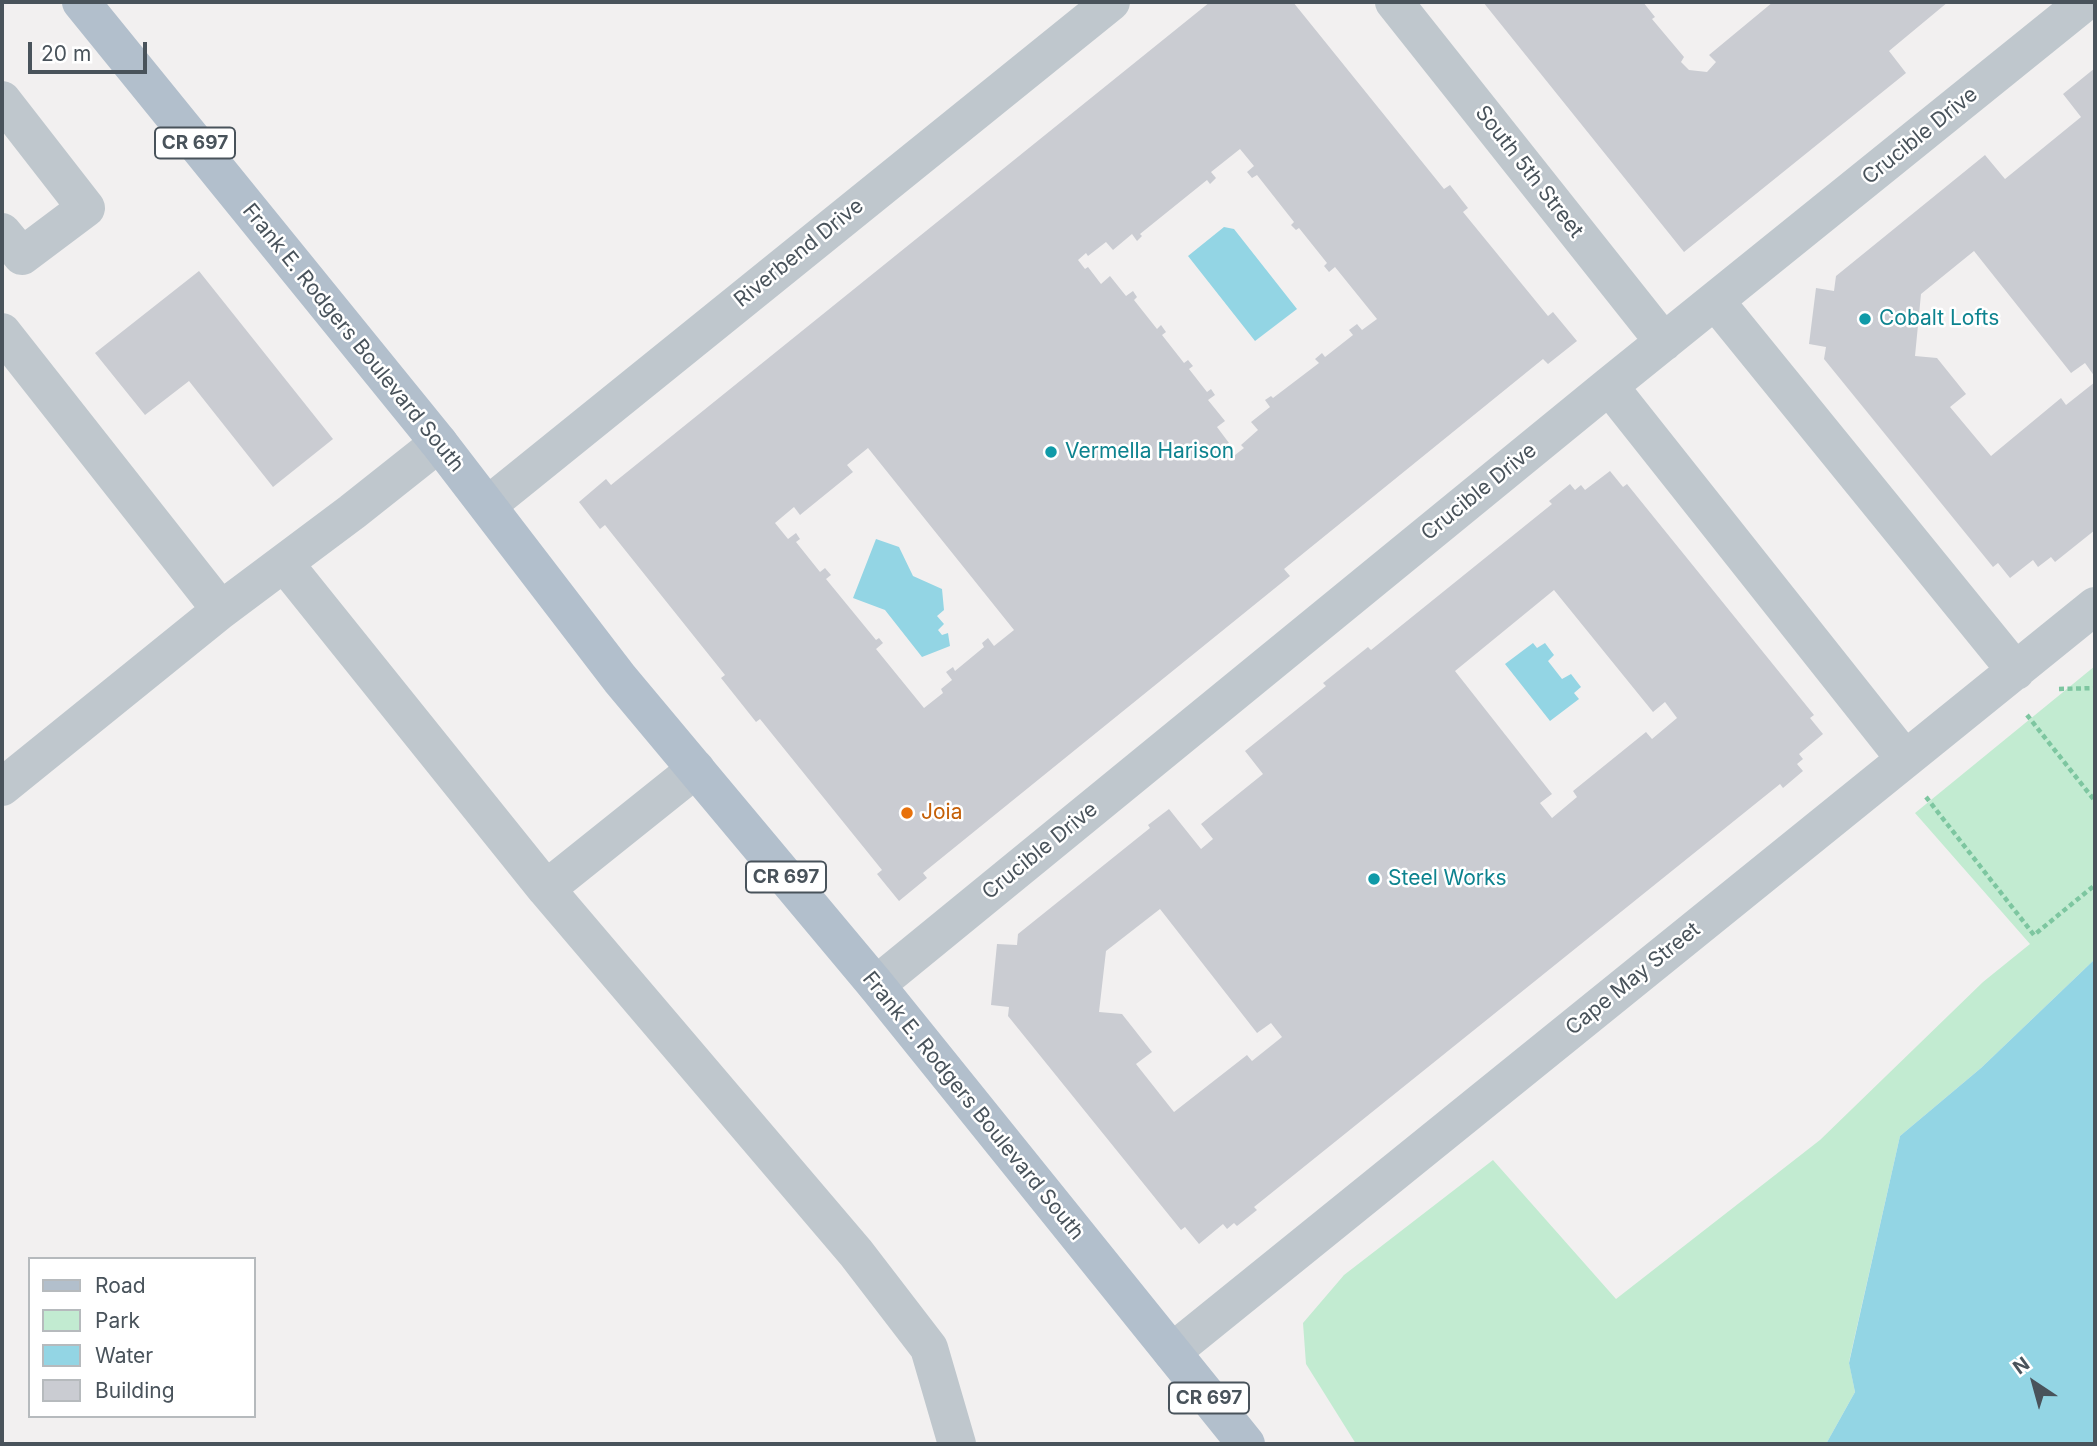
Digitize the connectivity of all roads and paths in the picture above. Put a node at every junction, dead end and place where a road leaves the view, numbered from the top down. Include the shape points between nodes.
1 (81, 2) edge
2 (1111, 2) edge
3 (1394, 2) edge
4 (2085, 2) edge
5 (2, 100) edge
6 (2, 232) edge
7 (1716, 302) junction
8 (2, 332) edge
9 (1664, 342) junction
10 (1609, 386) junction
11 (439, 443) junction
12 (488, 505) junction
13 (284, 563) junction
14 (2095, 606) edge
15 (220, 610) junction
16 (2016, 671) junction
17 (2095, 688) edge
18 (2059, 689) dead end
19 (2027, 715) dead end
20 (1905, 760) junction
21 (696, 769) junction
22 (2, 787) edge
23 (1926, 797) dead end
24 (2095, 801) edge
25 (2095, 885) edge
26 (546, 889) junction
27 (876, 985) junction
28 (1172, 1352) junction
29 (957, 1444) edge
30 (1246, 1444) edge

1 - 11 main road, Frank E. Rodgers Boulevard South / CR 697
2 - 12 street, Riverbend Drive
3 - 9 street, South 5th Street
4 - 7 street, Crucible Drive
5 - 6 street via 86,208 22,256
7 - 9 street, Crucible Drive
7 - 16 street
8 - 15 street
9 - 10 street, Crucible Drive
10 - 20 street
10 - 27 street, Crucible Drive
11 - 12 main road, Frank E. Rodgers Boulevard South / CR 697
11 - 13 street
12 - 21 main road, Frank E. Rodgers Boulevard South / CR 697 via 620,679
13 - 15 street
13 - 26 street
14 - 16 street, Cape May Street
15 - 22 street
16 - 20 street, Cape May Street
17 - 18 path
19 - 24 path
20 - 28 street, Cape May Street
21 - 26 street
21 - 27 main road, Frank E. Rodgers Boulevard South / CR 697
23 - 25 path via 2034,934
26 - 29 street via 856,1253 929,1348
27 - 28 main road, Frank E. Rodgers Boulevard South / CR 697
28 - 30 main road, Frank E. Rodgers Boulevard South / CR 697

